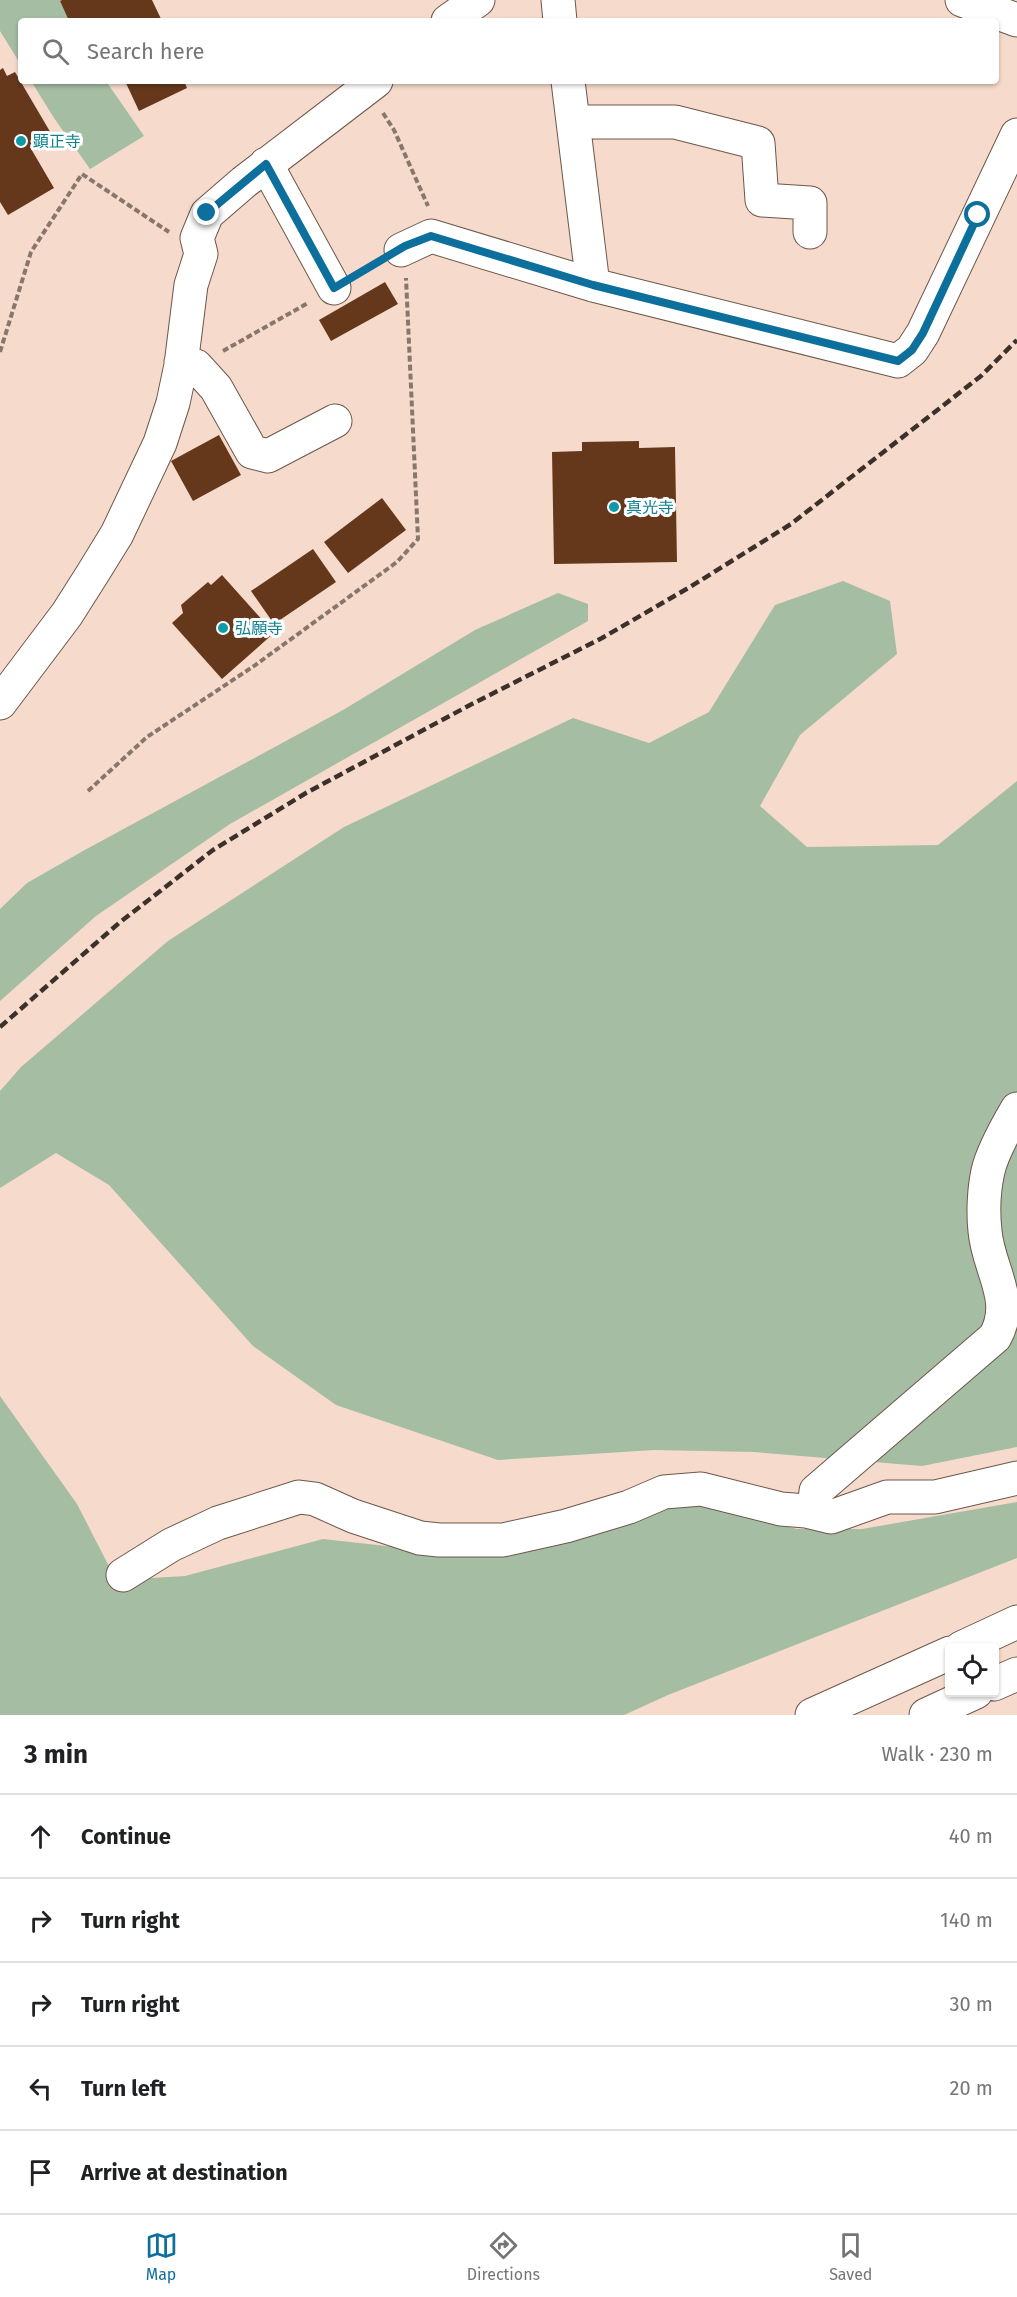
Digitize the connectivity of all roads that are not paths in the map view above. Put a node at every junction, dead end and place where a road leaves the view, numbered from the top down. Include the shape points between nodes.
1 (478, 0) edge
2 (558, 0) edge
3 (962, 0) edge
4 (452, 18) edge
5 (560, 18) edge
6 (1017, 20) edge
7 (568, 84) edge
8 (372, 85) edge
9 (573, 122) junction
10 (1017, 135) edge
11 (266, 164) junction
12 (810, 232) dead end
13 (401, 250) road end
14 (593, 285) junction
15 (334, 288) road end
16 (189, 364) junction
17 (335, 421) dead end
18 (0, 703) edge
19 (1017, 1109) edge
20 (1017, 1478) edge
21 (814, 1512) junction
22 (123, 1575) dead end
23 (1017, 1622) edge
24 (970, 1643) edge
25 (945, 1655) edge
26 (1017, 1674) edge
27 (999, 1682) edge
28 (965, 1697) edge
29 (812, 1715) edge
30 (926, 1715) edge

1 - 4 main road
2 - 5 main road
3 - 6 main road
7 - 9 main road
8 - 11 main road
9 - 12 main road via 675,122 758,143 762,200 810,203
9 - 14 main road
10 - 14 main road via 923,333 912,350 898,361
11 - 15 main road
11 - 16 main road via 207,213 197,238 201,254 191,285
13 - 14 main road via 431,236
16 - 17 main road via 216,388 252,452 267,456
16 - 18 main road via 160,443 117,534 67,614
19 - 21 main road via 986,1181 985,1231 1004,1303 1002,1325 995,1337 816,1491
20 - 21 main road via 935,1497 887,1497 831,1517
21 - 22 main road via 782,1509 701,1489 664,1492 566,1526 503,1540 439,1540 390,1529 315,1499 299,1497 218,1523 171,1545
23 - 24 main road
25 - 29 main road
26 - 27 main road
28 - 30 main road

